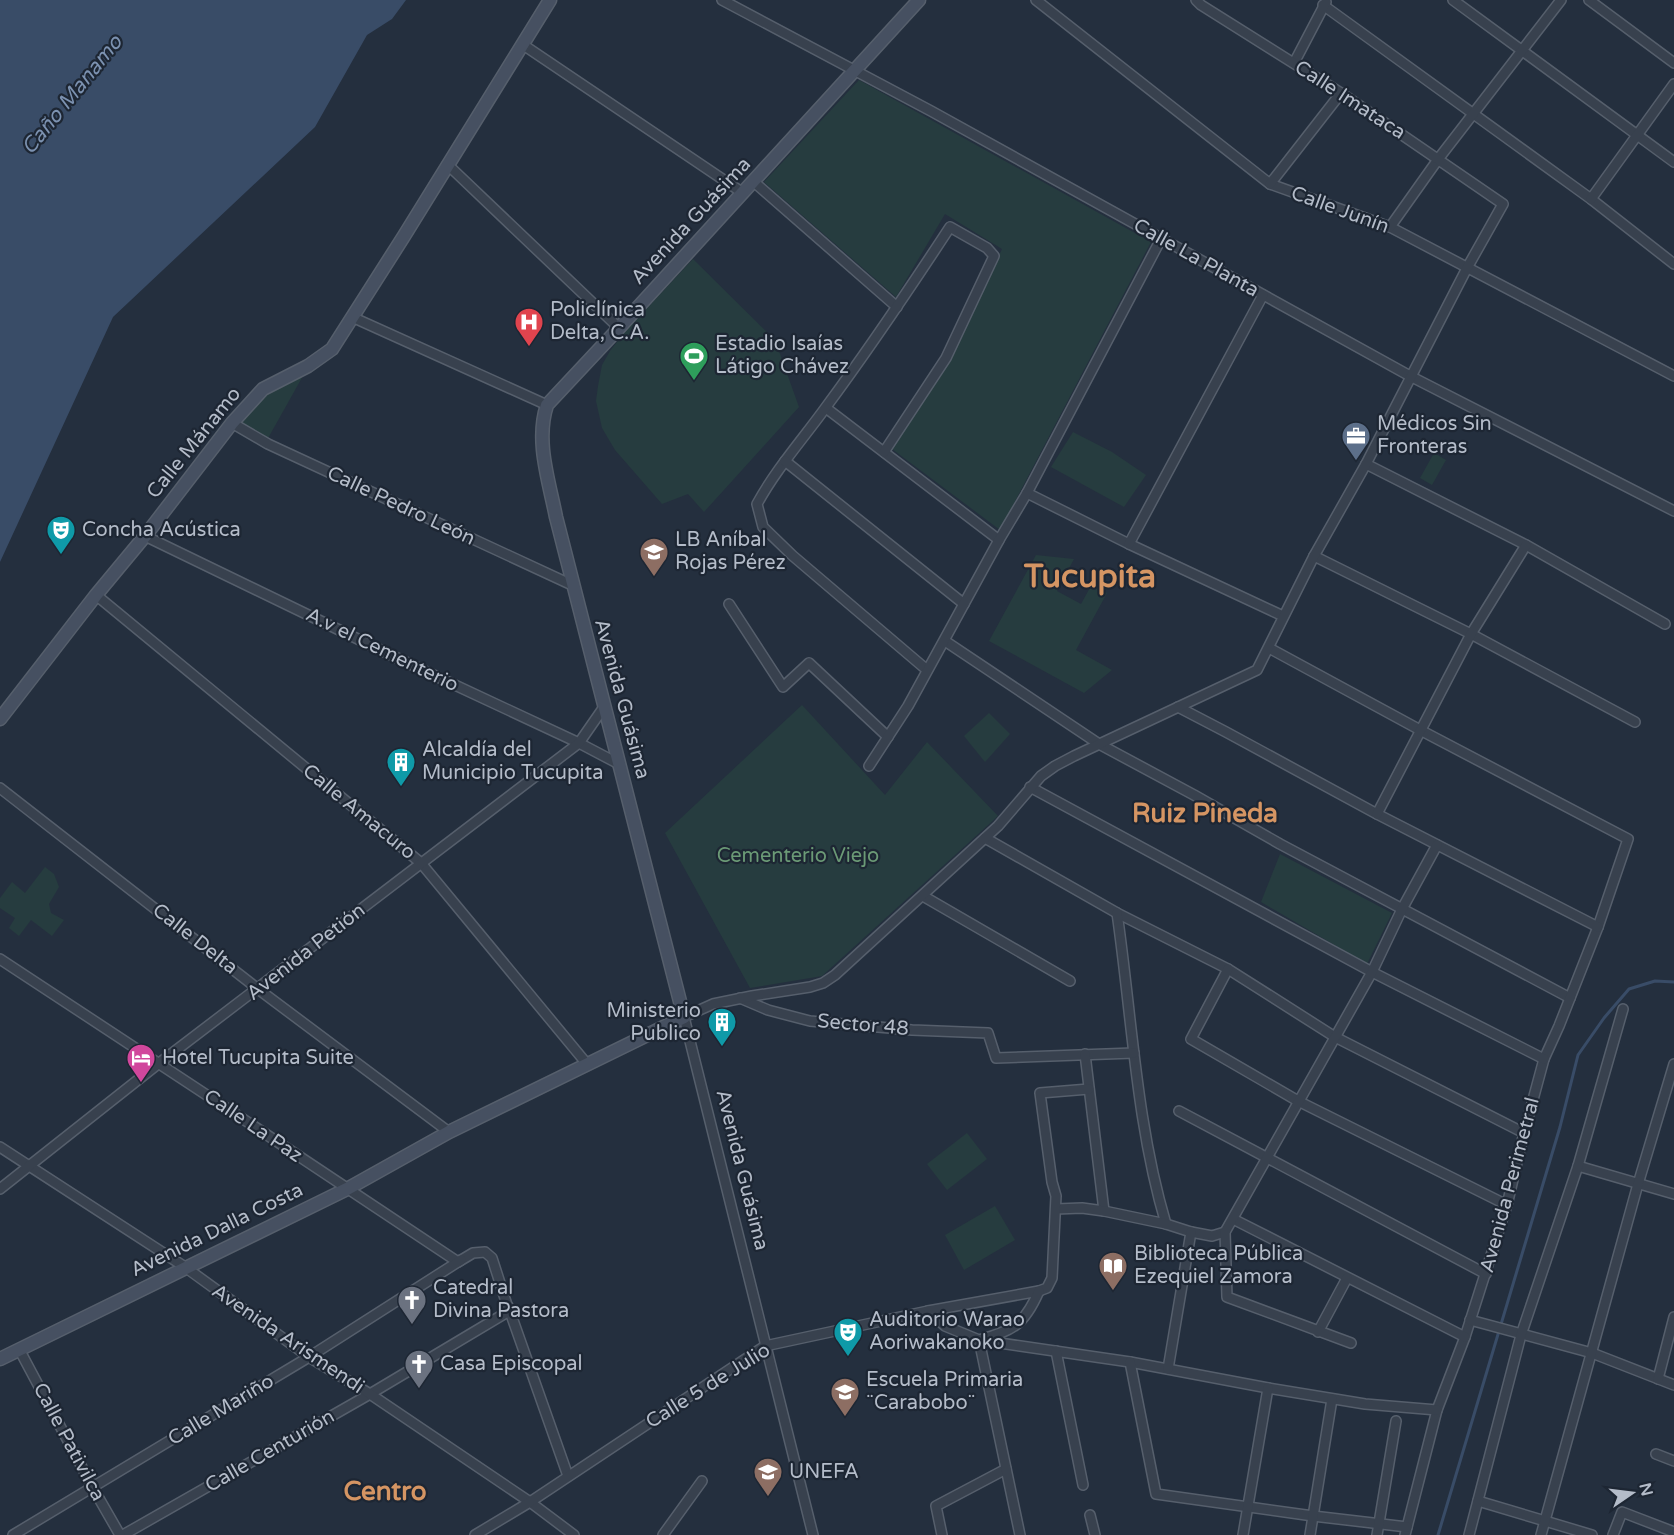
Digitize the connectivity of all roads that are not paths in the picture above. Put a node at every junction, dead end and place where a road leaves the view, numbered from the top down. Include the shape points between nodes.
1 (550, 0) edge
2 (722, 0) edge
3 (919, 0) edge
4 (1036, 0) edge
5 (1196, 0) edge
6 (1453, 0) edge
7 (1562, 0) edge
8 (1589, 0) edge
9 (1325, 2) edge
10 (522, 44) junction
11 (1523, 51) junction
12 (1294, 63) junction
13 (1674, 63) edge
14 (855, 71) junction
15 (1674, 84) edge
16 (1341, 93) junction
17 (1474, 114) junction
18 (1638, 136) junction
19 (1439, 158) junction
20 (1674, 162) edge
21 (448, 165) junction
22 (754, 182) junction
23 (1270, 184) junction
24 (743, 193) junction
25 (1591, 199) junction
26 (1390, 227) junction
27 (1161, 239) junction
28 (1674, 264) edge
29 (1467, 268) junction
30 (1263, 295) junction
31 (897, 307) junction
32 (352, 317) junction
33 (619, 328) junction
34 (1410, 376) junction
35 (1674, 376) edge
36 (547, 405) junction
37 (826, 408) junction
38 (232, 423) junction
39 (884, 452) junction
40 (785, 462) junction
41 (1366, 464) junction
42 (1027, 493) junction
43 (1674, 511) edge
44 (146, 536) junction
45 (999, 540) junction
46 (1129, 544) junction
47 (1526, 545) junction
48 (1314, 556) junction
49 (572, 585) junction
50 (96, 595) junction
51 (729, 604) dead end
52 (964, 604) junction
53 (1283, 616) junction
54 (1665, 624) dead end
55 (1471, 634) junction
56 (945, 641) junction
57 (1269, 648) junction
58 (927, 670) junction
59 (604, 707) junction
60 (1178, 707) junction
61 (0, 719) edge
62 (1635, 722) dead end
63 (1422, 731) junction
64 (888, 737) junction
65 (579, 743) junction
66 (1099, 744) junction
67 (619, 764) junction
68 (869, 766) dead end
69 (1030, 787) junction
70 (0, 788) edge
71 (1377, 814) junction
72 (985, 838) junction
73 (1437, 845) junction
74 (421, 862) junction
75 (922, 896) junction
76 (1402, 909) junction
77 (1117, 913) junction
78 (1598, 927) junction
79 (0, 959) edge
80 (1228, 969) junction
81 (1372, 972) junction
82 (1070, 981) dead end
83 (258, 989) junction
84 (740, 998) junction
85 (1570, 998) junction
86 (1623, 1009) dead end
87 (684, 1017) junction
88 (1335, 1037) junction
89 (1134, 1053) junction
90 (1085, 1054) junction
91 (1544, 1059) junction
92 (158, 1064) junction
93 (587, 1064) junction
94 (1674, 1064) edge
95 (1089, 1089) junction
96 (1298, 1101) junction
97 (1179, 1111) dead end
98 (449, 1132) junction
99 (1524, 1133) junction
100 (0, 1147) edge
101 (1268, 1158) junction
102 (30, 1166) junction
103 (1578, 1166) junction
104 (1638, 1184) junction
105 (347, 1189) junction
106 (0, 1190) edge
107 (1674, 1194) edge
108 (1507, 1205) junction
109 (1056, 1209) junction
110 (1104, 1211) junction
111 (1233, 1219) junction
112 (1166, 1224) junction
113 (1191, 1232) junction
114 (1225, 1232) junction
115 (458, 1262) junction
116 (184, 1267) junction
117 (1486, 1274) junction
118 (1347, 1278) junction
119 (1039, 1291) junction
120 (509, 1311) junction
121 (928, 1311) junction
122 (1674, 1319) edge
123 (1470, 1320) junction
124 (1318, 1332) junction
125 (1521, 1335) junction
126 (1466, 1337) junction
127 (979, 1340) junction
128 (1351, 1344) dead end
129 (765, 1346) junction
130 (19, 1349) junction
131 (1056, 1351) junction
132 (1592, 1353) junction
133 (309, 1356) junction
134 (0, 1359) edge
135 (1130, 1362) junction
136 (1167, 1369) junction
137 (1658, 1379) junction
138 (1674, 1385) edge
139 (1268, 1388) junction
140 (370, 1394) junction
141 (1332, 1398) junction
142 (1437, 1410) junction
143 (1396, 1421) dead end
144 (1656, 1454) dead end
145 (1674, 1461) edge
146 (1006, 1469) junction
147 (568, 1476) junction
148 (702, 1481) dead end
149 (1083, 1485) dead end
150 (93, 1488) junction
151 (1478, 1501) junction
152 (530, 1502) junction
153 (1248, 1506) junction
154 (1090, 1515) dead end
155 (1313, 1516) junction
156 (1545, 1520) junction
157 (1379, 1524) junction
158 (1406, 1531) edge
159 (1674, 1532) edge
160 (13, 1535) edge
161 (122, 1535) edge
162 (475, 1535) edge
163 (574, 1535) edge
164 (663, 1535) edge
165 (813, 1535) edge
166 (942, 1535) edge
167 (1020, 1535) edge
168 (1095, 1535) edge
169 (1243, 1535) edge
170 (1310, 1535) edge
171 (1377, 1535) edge
172 (1469, 1535) edge
173 (1541, 1535) edge
174 (1592, 1535) edge
175 (1613, 1535) edge

1 - 10 main road
2 - 14 street, Calle La Planta
3 - 14 main road, Avenida Guásima
4 - 23 street, Calle Junín
5 - 12 street, Calle Imataca
6 - 11 street
7 - 11 street
8 - 13 street
9 - 12 street
9 - 17 street
10 - 21 main road
10 - 24 street
11 - 17 street
11 - 18 street
12 - 16 street, Calle Imataca
14 - 22 main road, Avenida Guásima
14 - 27 street, Calle La Planta
15 - 18 street
16 - 19 street, Calle Imataca
16 - 23 street
17 - 19 street
17 - 25 street
18 - 20 street
18 - 25 street
19 - 26 street
19 - 29 street, Calle Imataca via 1503,204
21 - 32 main road
21 - 33 street
22 - 24 main road, Avenida Guásima
22 - 31 street
23 - 26 street, Calle Junín
24 - 33 main road, Avenida Guásima
25 - 28 street
26 - 29 street, Calle Junín
27 - 30 street, Calle La Planta
27 - 42 street
29 - 34 street
29 - 35 street, Calle Junín
30 - 34 street, Calle La Planta
30 - 46 street
31 - 37 street
31 - 39 street via 950,227 994,256 946,358
32 - 36 street
32 - 38 main road, Calle Mánamo via 332,349 263,389
33 - 36 main road, Avenida Guásima
34 - 41 street
34 - 43 street, Calle La Planta
36 - 49 main road, Avenida Guásima via 542,430 544,458
37 - 39 street
37 - 40 street
38 - 44 main road, Calle Mánamo
38 - 49 street, Calle Pedro León via 268,444
39 - 45 street
40 - 52 street
40 - 58 street via 757,504 763,527
41 - 47 street
41 - 48 street
42 - 45 street
42 - 46 street
44 - 50 main road, Calle Mánamo
44 - 65 street, A.v el Cementerio
45 - 52 street
46 - 53 street
47 - 54 street
47 - 55 street
48 - 53 street
48 - 55 street
49 - 59 main road, Avenida Guásima
50 - 61 main road, Calle Mánamo
50 - 74 street, Calle Amacuro
51 - 64 street via 783,687 809,663
52 - 56 street
53 - 57 street
55 - 62 street
55 - 63 street
56 - 58 street
56 - 66 street
57 - 60 street via 1257,670
57 - 63 street
58 - 64 street
59 - 65 street, Avenida Petión
59 - 67 main road, Avenida Guásima
60 - 66 street
60 - 71 street
63 - 71 street
63 - 78 street, Avenida Perimetral via 1628,839
64 - 68 street
65 - 67 street, A.v el Cementerio
65 - 74 street, Avenida Petión
66 - 69 street via 1055,766
66 - 76 street
67 - 87 main road, Avenida Guásima
69 - 72 street
69 - 81 street
70 - 83 street, Calle Delta
71 - 73 street
72 - 75 street
72 - 77 street
73 - 76 street
73 - 78 street
74 - 83 street, Avenida Petión
74 - 93 street, Calle Amacuro
75 - 82 street
75 - 84 street via 823,983
76 - 81 street
76 - 85 street
77 - 80 street
77 - 89 street
78 - 85 street, Avenida Perimetral
79 - 92 street, Calle La Paz
80 - 88 street
80 - 96 street via 1191,1039
81 - 88 street
81 - 91 street
83 - 92 street, Avenida Petión
83 - 98 street, Calle Delta
84 - 87 street via 712,1004
84 - 90 street, Sector 48 via 810,1021 988,1033 996,1058
85 - 91 street, Avenida Perimetral
86 - 103 street
87 - 93 main road, Avenida Dalla Costa
87 - 129 street, Avenida Guásima
88 - 96 street
88 - 99 street
89 - 90 street
89 - 112 street via 1157,1195
90 - 95 street
91 - 99 street, Avenida Perimetral
92 - 102 street, Avenida Petión
92 - 105 street, Calle La Paz
93 - 98 main road, Avenida Dalla Costa
94 - 104 street
95 - 109 street via 1040,1093
95 - 110 street
96 - 101 street
96 - 108 street
97 - 101 street
98 - 105 main road, Avenida Dalla Costa
99 - 108 street, Avenida Perimetral
100 - 102 street, Avenida Arismendi
101 - 111 street
101 - 117 street
102 - 106 street, Avenida Petión
102 - 116 street, Avenida Arismendi
103 - 104 street
103 - 125 street
104 - 107 street
104 - 132 street
105 - 115 street, Calle La Paz
105 - 116 main road, Avenida Dalla Costa
108 - 117 street, Avenida Perimetral
109 - 110 street
109 - 119 street via 1052,1278 1047,1288
110 - 112 street
111 - 114 street
111 - 118 street
112 - 113 street
113 - 114 street via 1212,1236
113 - 136 street
114 - 124 street via 1227,1297
115 - 120 street via 473,1253 485,1252 492,1258
115 - 133 street, Calle Mariño
116 - 130 main road, Avenida Dalla Costa
116 - 133 street, Avenida Arismendi
117 - 123 street, Avenida Perimetral
118 - 124 street
118 - 126 street
119 - 121 street, Calle 5 de Julio
119 - 127 street via 1031,1310 1017,1326
120 - 140 street, Calle Centurión
120 - 147 street
121 - 127 street via 945,1326
121 - 129 street, Calle 5 de Julio
122 - 137 street
123 - 125 street
123 - 126 street, Avenida Perimetral
124 - 128 street
125 - 132 street
125 - 151 street
126 - 142 street, Avenida Perimetral
127 - 131 street
127 - 146 street
129 - 147 street, Calle 5 de Julio
129 - 165 street, Avenida Guásima
130 - 134 main road, Avenida Dalla Costa
130 - 150 street, Calle Pativilca
131 - 135 street
131 - 149 street
132 - 137 street
132 - 156 street
133 - 140 street, Avenida Arismendi
133 - 150 street, Calle Mariño
135 - 136 street
135 - 153 street via 1156,1494
136 - 139 street
137 - 138 street
139 - 141 street
139 - 153 street
140 - 152 street, Avenida Arismendi
140 - 161 street, Calle Centurión
141 - 142 street
141 - 155 street
142 - 158 street, Avenida Perimetral
143 - 157 street
144 - 145 street
146 - 166 street via 936,1506
146 - 167 street
147 - 152 street, Calle 5 de Julio
148 - 164 street
150 - 160 street, Calle Mariño
150 - 161 street, Calle Pativilca
151 - 156 street
151 - 172 street
152 - 162 street, Calle 5 de Julio
152 - 163 street, Avenida Arismendi
153 - 155 street
153 - 169 street
154 - 168 street
155 - 157 street
155 - 170 street
156 - 173 street
156 - 174 street
157 - 158 street
157 - 171 street
159 - 175 street via 1622,1512

